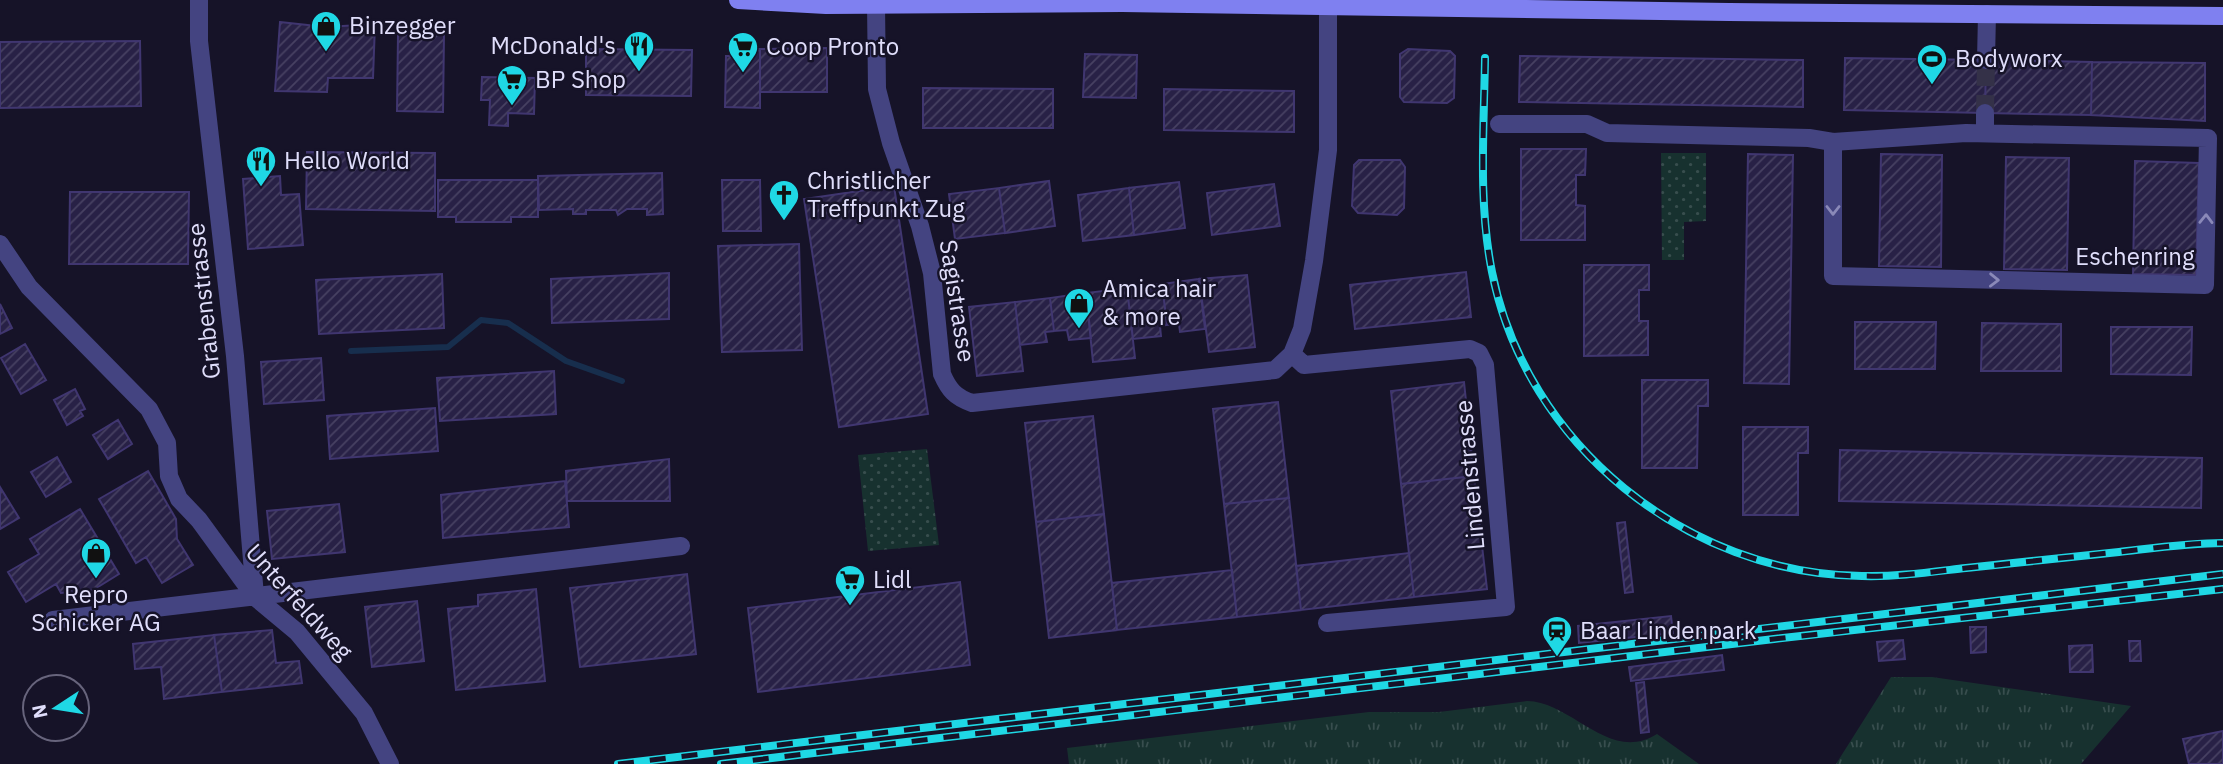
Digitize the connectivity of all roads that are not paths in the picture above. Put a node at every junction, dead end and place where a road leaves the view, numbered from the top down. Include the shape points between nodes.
1 (199, 0) edge
2 (738, 0) edge
3 (876, 4) junction
4 (1328, 6) junction
5 (1987, 14) junction
6 (2223, 16) edge
7 (1986, 60) tunnel mouth
8 (1985, 113) tunnel mouth
9 (1499, 124) dead end
10 (1984, 133) junction
11 (1833, 142) junction
12 (0, 244) edge
13 (1292, 354) junction
14 (681, 546) dead end
15 (255, 597) junction
16 (53, 620) dead end
17 (1327, 623) dead end
18 (390, 764) edge

1 - 15 street, Grabenstrasse
2 - 3 main road
3 - 4 main road
3 - 13 street, Sagistrasse via 877,89 932,273 942,374 958,398 972,402 1275,370
4 - 5 main road
4 - 13 street via 1328,150 1314,261 1302,329
5 - 6 main road
5 - 7 street
8 - 10 street
9 - 11 street, Eschenring via 1587,124 1607,133
10 - 11 street, Eschenring
11 -> 10 street, Eschenring via 1833,276 2205,285 2208,138
12 - 15 street, Unterfeldweg via 29,287 149,408 167,443 169,475 179,499
13 - 17 street, Lindenstrasse via 1304,365 1470,349 1479,353 1485,365 1506,607
14 - 15 street
15 - 16 street
15 - 18 street, Unterfeldweg via 297,632 364,713

